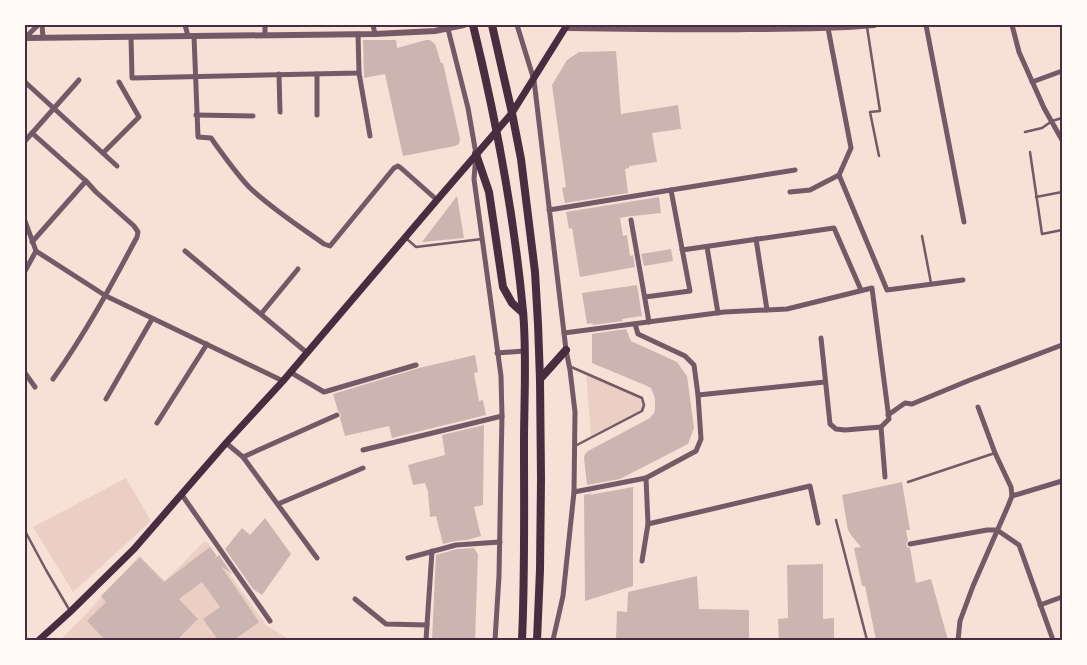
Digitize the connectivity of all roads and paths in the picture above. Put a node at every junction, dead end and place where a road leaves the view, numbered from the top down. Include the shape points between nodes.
1 (38, 25) edge
2 (42, 25) edge
3 (185, 25) edge
4 (265, 25) edge
5 (373, 25) edge
6 (464, 25) edge
7 (473, 25) edge
8 (492, 25) edge
9 (517, 25) edge
10 (874, 25) edge
11 (926, 25) edge
12 (1012, 25) edge
13 (867, 26) edge
14 (448, 27) edge
15 (566, 27) edge
16 (828, 28) junction
17 (358, 34) junction
18 (376, 34) junction
19 (265, 35) junction
20 (191, 36) junction
21 (131, 37) junction
22 (25, 38) edge
23 (43, 38) junction
24 (1062, 71) edge
25 (359, 73) junction
26 (279, 74) junction
27 (317, 74) junction
28 (196, 76) junction
29 (79, 80) dead end
30 (534, 80) junction
31 (25, 82) edge
32 (119, 82) dead end
33 (1032, 82) junction
34 (54, 108) junction
35 (280, 112) dead end
36 (512, 113) junction
37 (196, 115) junction
38 (317, 115) dead end
39 (253, 116) dead end
40 (1062, 118) edge
41 (1052, 122) junction
42 (496, 131) junction
43 (1025, 132) dead end
44 (32, 133) junction
45 (370, 136) dead end
46 (1062, 140) edge
47 (25, 141) edge
48 (1030, 152) dead end
49 (103, 153) junction
50 (476, 154) junction
51 (879, 156) dead end
52 (117, 166) dead end
53 (795, 170) dead end
54 (839, 176) junction
55 (86, 181) junction
56 (671, 190) junction
57 (790, 192) dead end
58 (1062, 192) edge
59 (1036, 197) junction
60 (437, 200) junction
61 (549, 210) junction
62 (631, 220) dead end
63 (25, 221) edge
64 (964, 222) dead end
65 (1062, 230) edge
66 (922, 236) dead end
67 (405, 237) junction
68 (482, 239) junction
69 (756, 240) junction
70 (32, 242) junction
71 (707, 247) junction
72 (682, 250) junction
73 (185, 251) dead end
74 (36, 252) junction
75 (298, 269) dead end
76 (25, 271) edge
77 (963, 280) dead end
78 (931, 284) junction
79 (860, 290) junction
80 (106, 296) junction
81 (645, 297) junction
82 (767, 310) junction
83 (523, 313) junction
84 (718, 313) junction
85 (261, 314) junction
86 (152, 319) junction
87 (649, 322) junction
88 (635, 324) junction
89 (564, 333) junction
90 (821, 338) dead end
91 (207, 344) junction
92 (1062, 345) edge
93 (566, 350) junction
94 (524, 351) junction
95 (306, 352) junction
96 (498, 353) junction
97 (416, 365) dead end
98 (569, 366) junction
99 (290, 372) junction
100 (25, 373) edge
101 (53, 379) dead end
102 (540, 379) junction
103 (283, 380) junction
104 (825, 382) junction
105 (36, 387) dead end
106 (698, 395) junction
107 (106, 399) dead end
108 (978, 407) dead end
109 (337, 415) dead end
110 (502, 416) junction
111 (888, 417) junction
112 (157, 423) dead end
113 (881, 428) junction
114 (226, 443) junction
115 (573, 446) junction
116 (363, 450) dead end
117 (995, 453) junction
118 (244, 457) junction
119 (364, 468) dead end
120 (885, 477) dead end
121 (646, 478) junction
122 (1062, 481) edge
123 (908, 482) dead end
124 (574, 492) junction
125 (182, 494) junction
126 (1012, 496) junction
127 (278, 504) junction
128 (836, 520) dead end
129 (818, 523) dead end
130 (648, 524) junction
131 (997, 530) junction
132 (25, 531) edge
133 (500, 542) junction
134 (910, 544) dead end
135 (432, 551) junction
136 (316, 558) dead end
137 (408, 558) dead end
138 (642, 561) dead end
139 (1062, 597) edge
140 (355, 599) dead end
141 (1040, 605) junction
142 (70, 612) junction
143 (270, 621) dead end
144 (427, 625) junction
145 (39, 640) edge
146 (426, 640) edge
147 (495, 640) edge
148 (522, 640) edge
149 (537, 640) edge
150 (553, 640) edge
151 (867, 640) edge
152 (958, 640) edge
153 (1053, 640) edge

1 - 22 street
2 - 23 street
3 - 20 street
4 - 19 street
5 - 18 street
6 - 14 street
7 - 42 main road
8 - 36 main road
9 - 30 street
10 - 13 street
11 - 64 street
12 - 33 street
13 - 16 street
13 - 51 lane via 880,111 870,112
14 - 18 street via 435,31
14 - 50 street
15 - 16 street via 661,30
15 - 30 main road
16 - 54 street via 851,148
17 - 18 street
17 - 19 street
17 - 25 street
19 - 20 street
20 - 21 street
20 - 28 street
21 - 23 street
21 - 28 street via 132,78
22 - 23 street
24 - 33 street
25 - 27 street
25 - 45 street
26 - 27 street
26 - 28 street
26 - 35 street
27 - 38 street
28 - 37 street
29 - 34 street
30 - 36 main road
30 - 61 street
31 - 34 street
32 - 49 street via 139,117
33 - 41 street
34 - 44 street
34 - 49 street
36 - 42 main road
36 - 102 main road via 535,272
37 - 39 street
37 - 60 street via 198,137 211,138 253,190 324,244 330,246 398,166
40 - 41 lane
41 - 43 lane
41 - 46 street
42 - 50 main road
42 - 83 main road via 516,244
44 - 47 street
44 - 55 street
48 - 59 lane
49 - 52 street
50 - 60 main road
50 - 68 street via 474,179
50 - 83 main road via 489,192 503,287 512,303
53 - 56 street
54 - 57 street via 810,190
54 - 78 street via 886,290
55 - 70 street
55 - 80 street via 138,232
56 - 61 street
56 - 72 street
58 - 59 lane
59 - 65 lane via 1042,234
60 - 67 main road
61 - 89 street
62 - 81 street
63 - 70 street
66 - 78 lane
67 - 68 lane via 416,247
67 - 95 main road
68 - 96 street
69 - 71 street
69 - 79 street via 834,228
69 - 82 street
70 - 74 street
71 - 72 street
71 - 84 street
72 - 81 street via 690,291
73 - 85 street
74 - 76 street
74 - 80 street
75 - 85 street
77 - 78 street
79 - 82 street via 787,309
79 - 111 street via 872,288
80 - 86 street
80 - 101 street
81 - 87 street
82 - 84 street
83 - 94 main road
84 - 87 street
85 - 95 street
86 - 91 street
86 - 107 street
87 - 88 street
88 - 89 street
88 - 106 street via 638,334 684,356 694,365
89 - 93 street
90 - 104 street
91 - 103 street
91 - 112 street
92 - 111 street via 912,404 905,403
93 - 98 street
93 - 102 main road
94 - 96 street
94 - 148 main road
95 - 99 main road
96 - 110 street
97 - 99 street via 324,392
98 - 115 street via 574,412
98 - 115 lane via 642,398 644,405 642,411
99 - 103 main road
100 - 105 street
102 - 149 main road
103 - 114 main road
104 - 106 street
104 - 113 street via 830,424 836,429
106 - 121 street via 701,439 696,451
108 - 117 street
109 - 118 street
110 - 116 street
110 - 133 street
111 - 113 street
113 - 120 street
114 - 118 street
114 - 125 main road
115 - 124 street
117 - 123 lane
117 - 126 street
118 - 127 street
119 - 127 street
121 - 124 street
121 - 130 street
122 - 126 street
124 - 150 street via 562,596
125 - 142 main road via 134,549
125 - 143 street
126 - 131 street
127 - 136 street
128 - 151 lane
129 - 130 street via 810,486
130 - 138 street
131 - 134 street
131 - 141 street via 1019,546
131 - 152 street via 960,621
132 - 142 lane
133 - 135 street via 456,545
133 - 147 street
135 - 137 street
135 - 144 street
139 - 141 street
140 - 144 street via 386,624
141 - 153 street
142 - 145 main road
144 - 146 street

